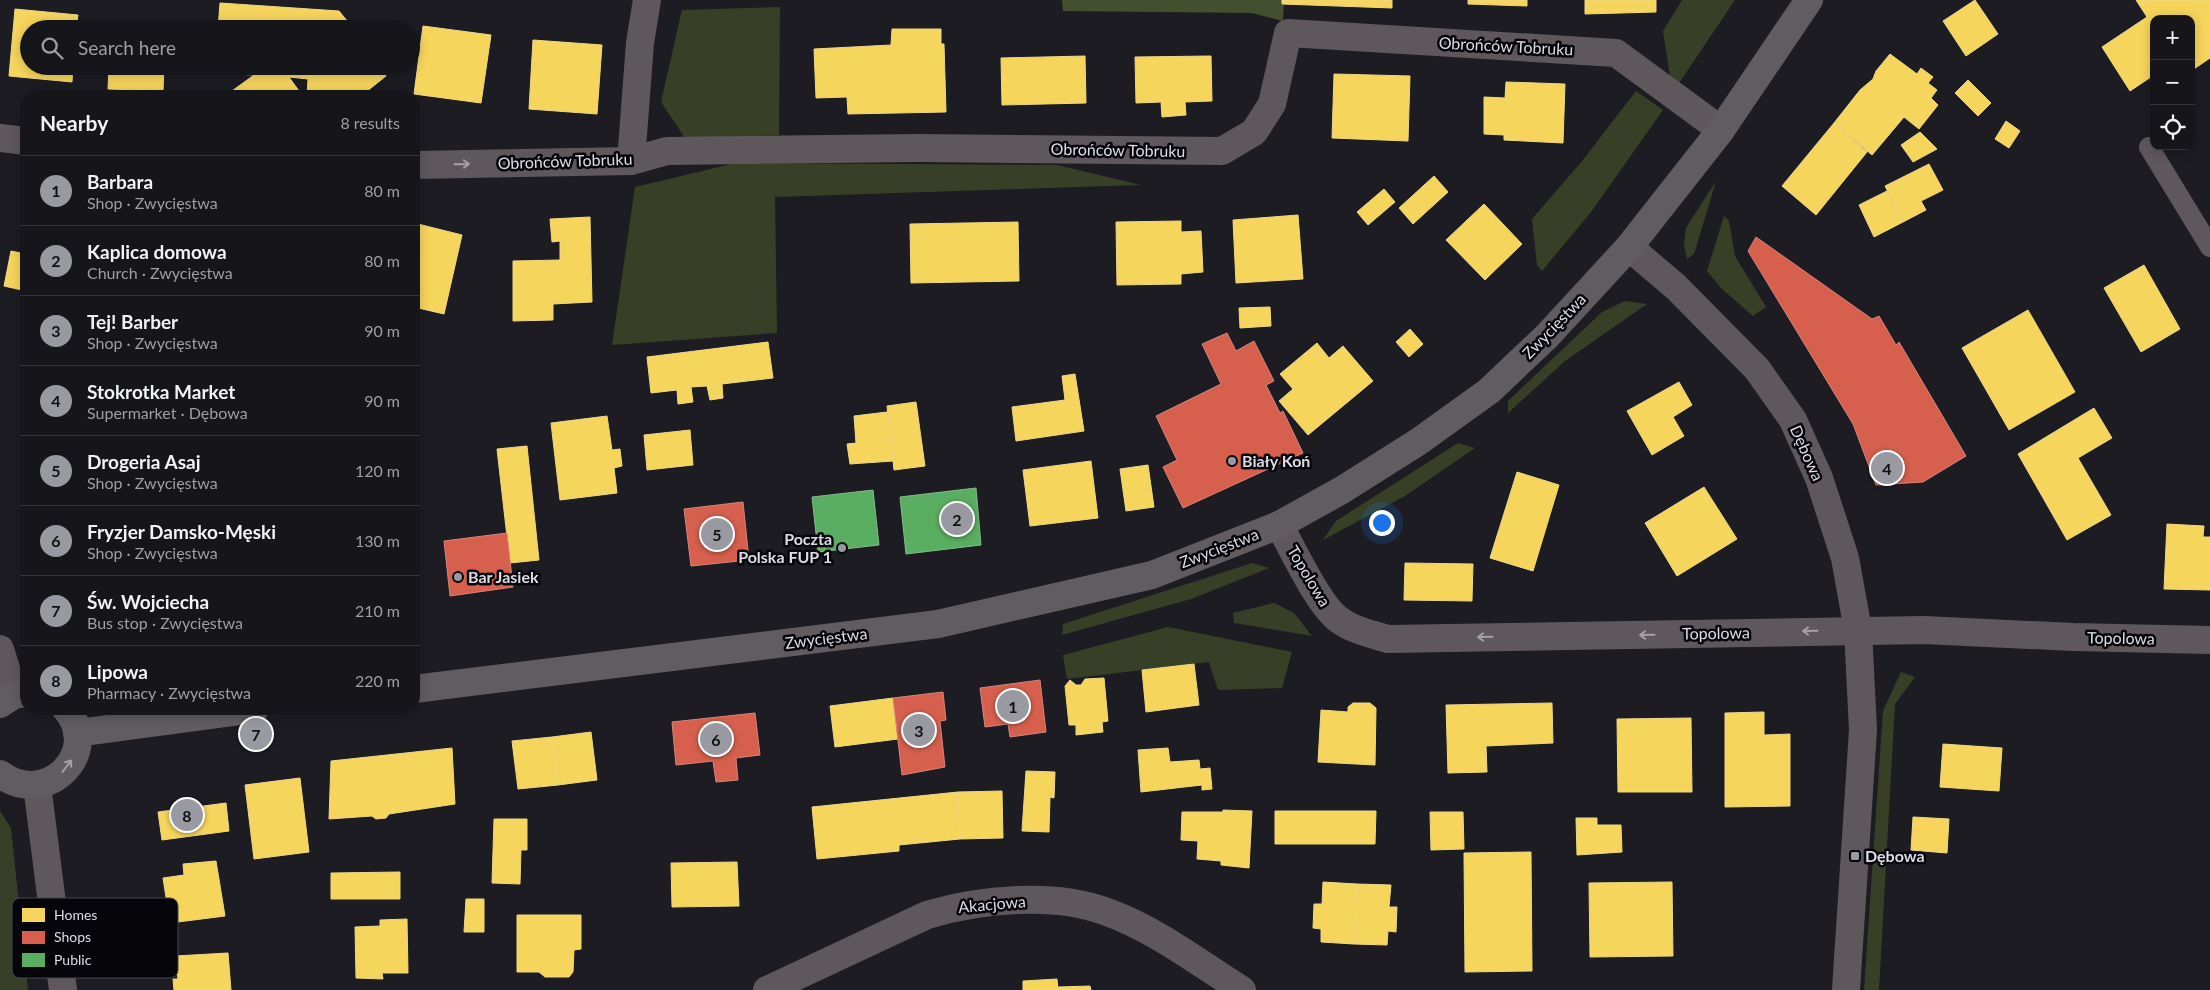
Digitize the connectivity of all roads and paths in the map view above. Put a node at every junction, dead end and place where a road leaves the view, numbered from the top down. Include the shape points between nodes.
1 (647, 0) edge
2 (1809, 0) edge
3 (1721, 130) junction
4 (0, 138) edge
5 (20, 140) edge
6 (2148, 147) dead end
7 (631, 161) junction
8 (420, 165) edge
9 (2210, 246) edge
10 (1628, 247) junction
11 (1279, 525) junction
12 (1858, 630) junction
13 (2210, 640) edge
14 (0, 649) edge
15 (420, 688) edge
16 (14, 697) edge
17 (164, 715) edge
18 (72, 721) edge
19 (0, 774) edge
20 (37, 785) junction
21 (51, 898) edge
22 (767, 990) edge
23 (1242, 990) edge
24 (1846, 990) edge

1 - 7 street via 640,43
2 - 3 main road, Zwycięstwa
3 - 7 street, Obrońców Tobruku via 1616,52 1288,33 1272,104 1254,132 1222,151 918,148 667,151
3 - 10 main road, Zwycięstwa
4 - 5 street
6 - 9 lane
8 -> 7 street, Obrońców Tobruku
10 - 11 main road, Zwycięstwa via 1546,336 1489,391 1418,442
10 - 12 street, Dębowa via 1676,287 1757,369 1793,420 1820,478 1845,558
12 -> 11 street, Topolowa via 1388,639 1354,629 1324,605
11 - 15 main road, Zwycięstwa via 1152,575 938,624
12 - 13 street, Topolowa
12 - 24 street, Dębowa via 1863,730
14 - 16 street
17 - 18 main road
20 -> 18 main road via 57,778 71,763 78,743
19 - 20 main road via 16,784
20 - 21 street
22 - 23 street, Akacjowa via 927,914 955,906 1017,899 1072,903 1106,911 1139,925

